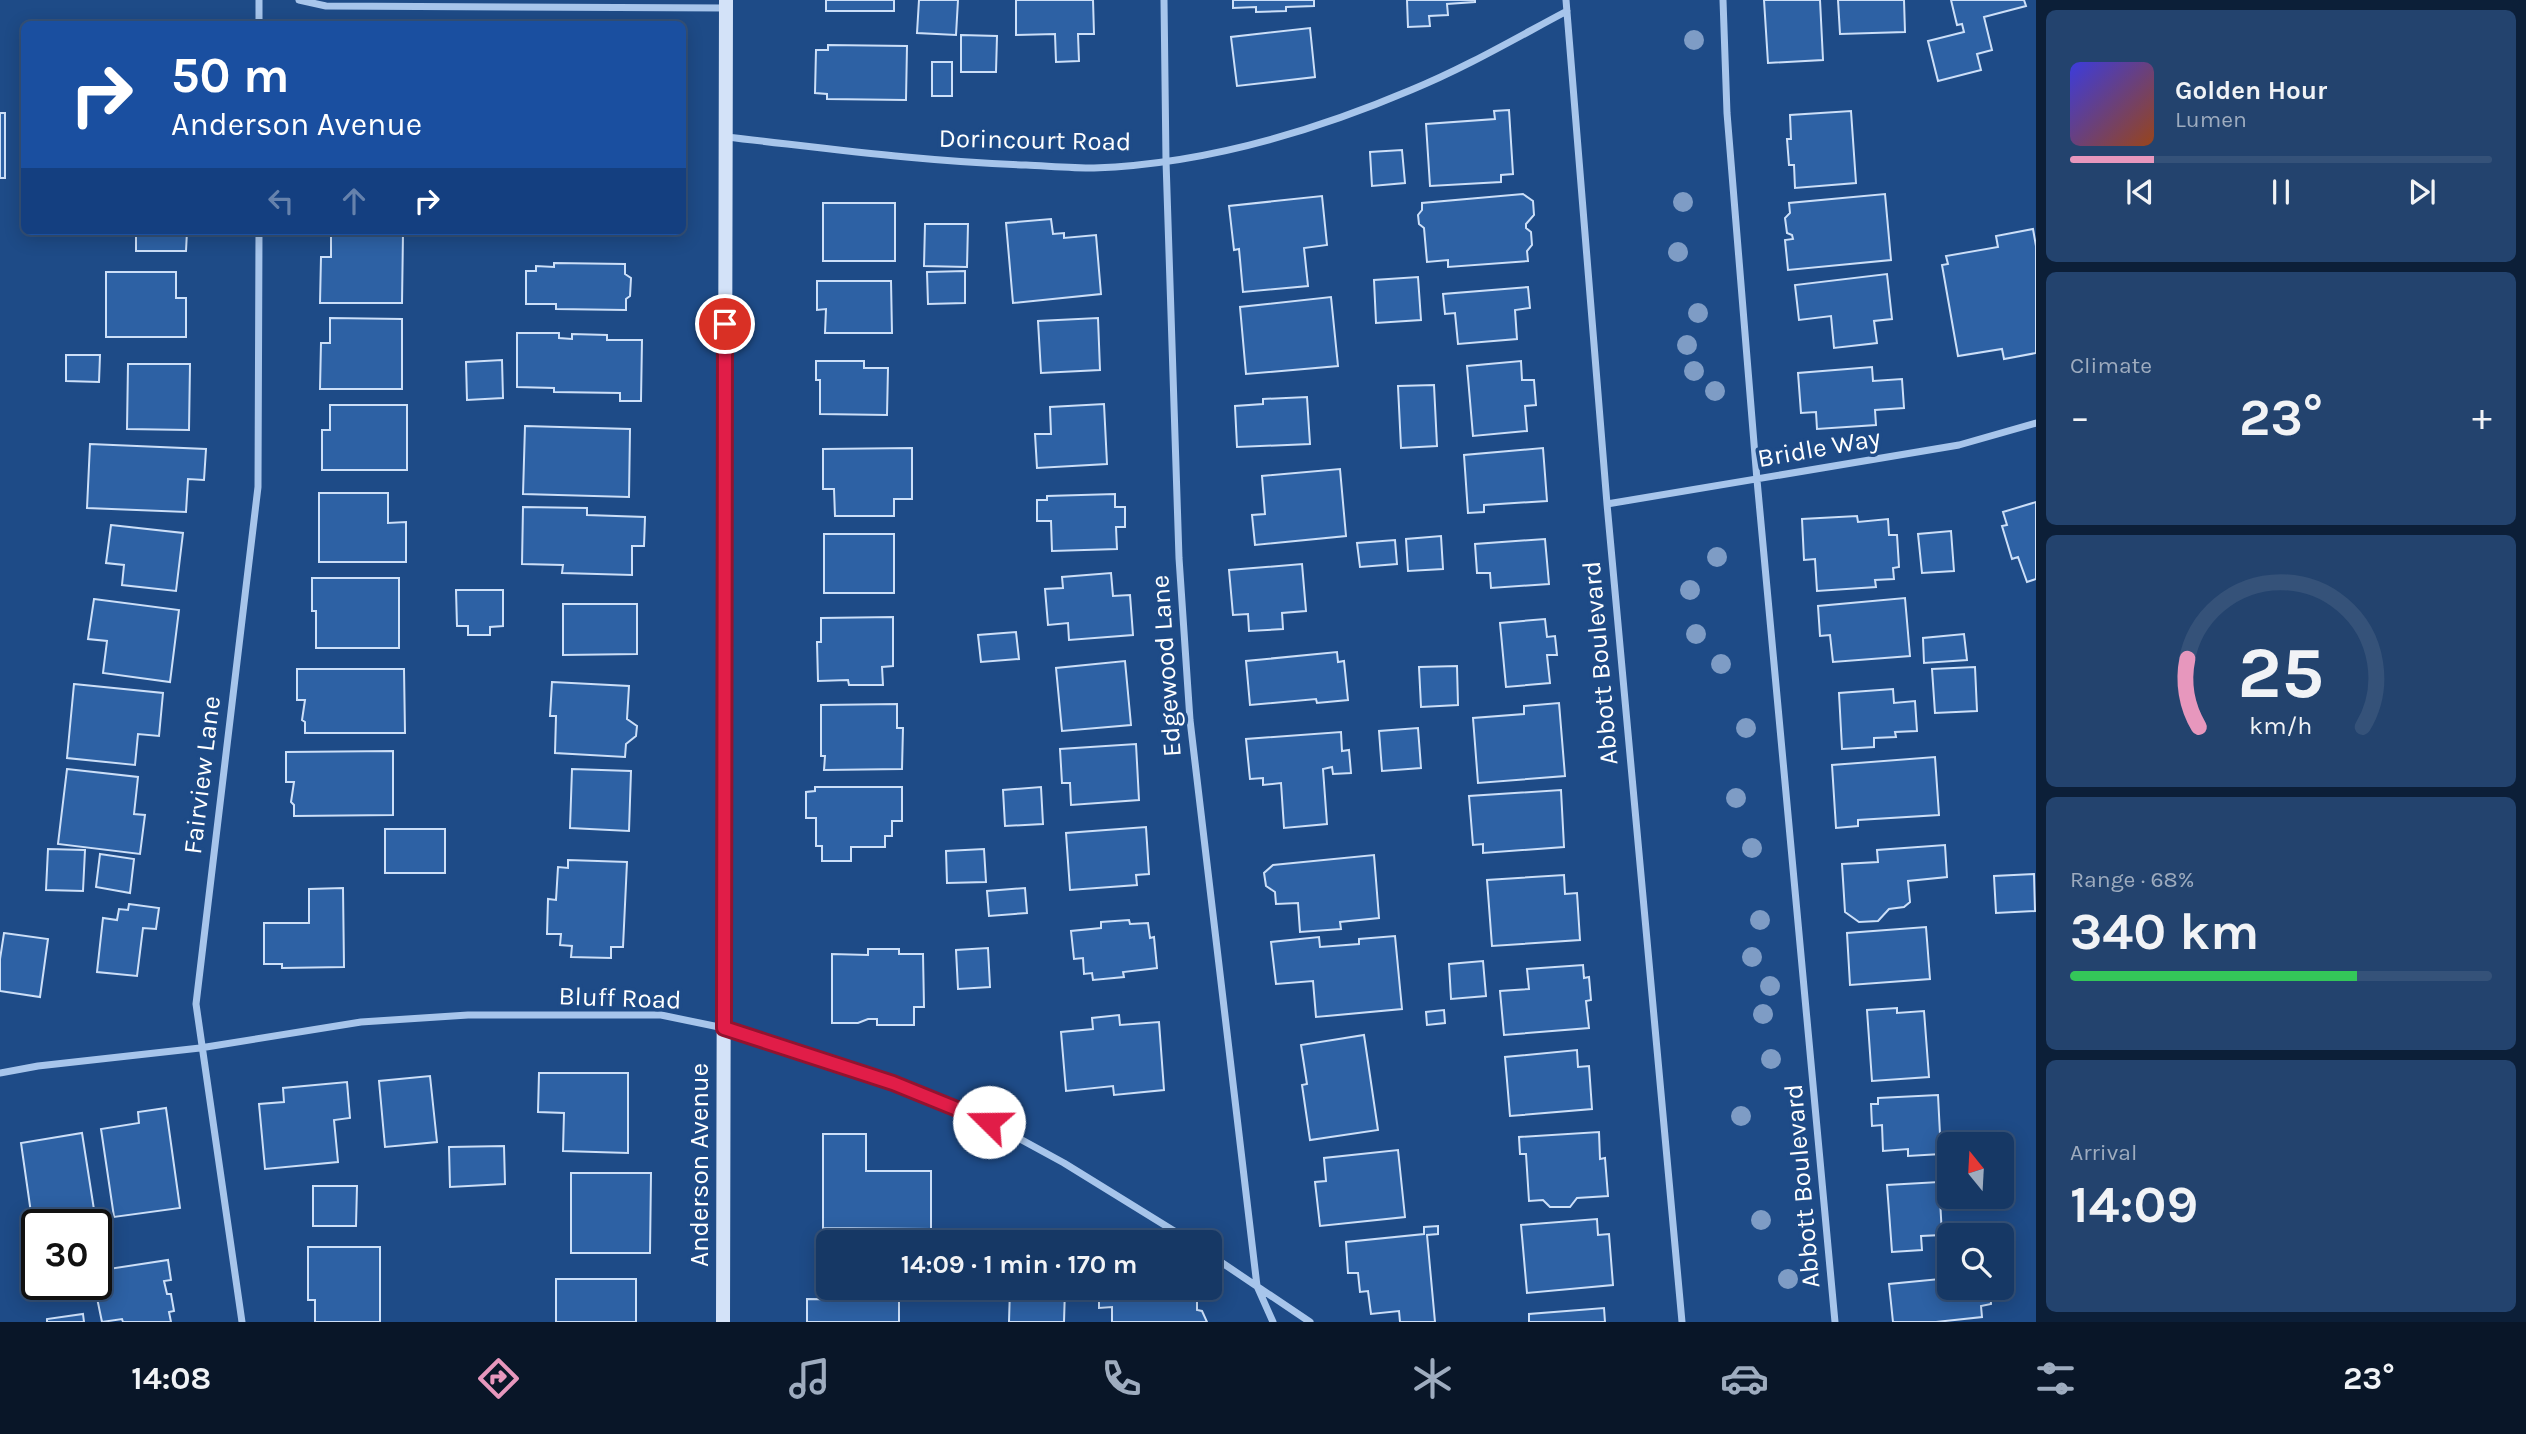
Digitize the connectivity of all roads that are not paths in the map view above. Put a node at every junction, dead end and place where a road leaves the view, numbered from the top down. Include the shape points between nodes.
1 (259, 0) edge
2 (299, 0) edge
3 (1164, 0) edge
4 (1566, 0) edge
5 (1723, 0) edge
6 (726, 4) edge
7 (1567, 11) junction
8 (259, 21) edge
9 (726, 137) junction
10 (1166, 161) junction
11 (258, 235) edge
12 (2036, 423) edge
13 (1757, 480) junction
14 (1607, 504) junction
15 (724, 1028) junction
16 (200, 1048) junction
17 (0, 1073) edge
18 (1173, 1230) edge
19 (1222, 1263) edge
20 (1257, 1286) junction
21 (242, 1322) edge
22 (723, 1322) edge
23 (1273, 1322) edge
24 (1310, 1322) edge
25 (1682, 1322) edge
26 (1835, 1322) edge

1 - 8 street
2 - 6 street via 326,6
3 - 10 street, Edgewood Lane
4 - 7 street, Abbott Boulevard
5 - 13 street, Abbott Boulevard via 1727,113
6 - 9 main road, Anderson Avenue
7 - 10 street, Dorincourt Road via 1412,90 1325,123 1240,147
7 - 14 street, Abbott Boulevard
9 - 10 street, Dorincourt Road via 953,163 1094,168
9 - 15 main road, Anderson Avenue
10 - 20 street, Edgewood Lane via 1189,720
11 - 16 street, Fairview Lane via 258,487 196,1004
12 - 13 street, Bridle Way via 1959,445
13 - 14 street, Bridle Way
13 - 26 street, Abbott Boulevard
14 - 25 street, Abbott Boulevard
15 - 16 street, Bluff Road via 661,1015 461,1016 361,1022
15 - 18 street, Bluff Road via 893,1083 989,1122
15 - 22 main road, Anderson Avenue
16 - 17 street, Bluff Road
16 - 21 street, Fairview Lane
19 - 20 street
20 - 23 street, Edgewood Lane
20 - 24 street

